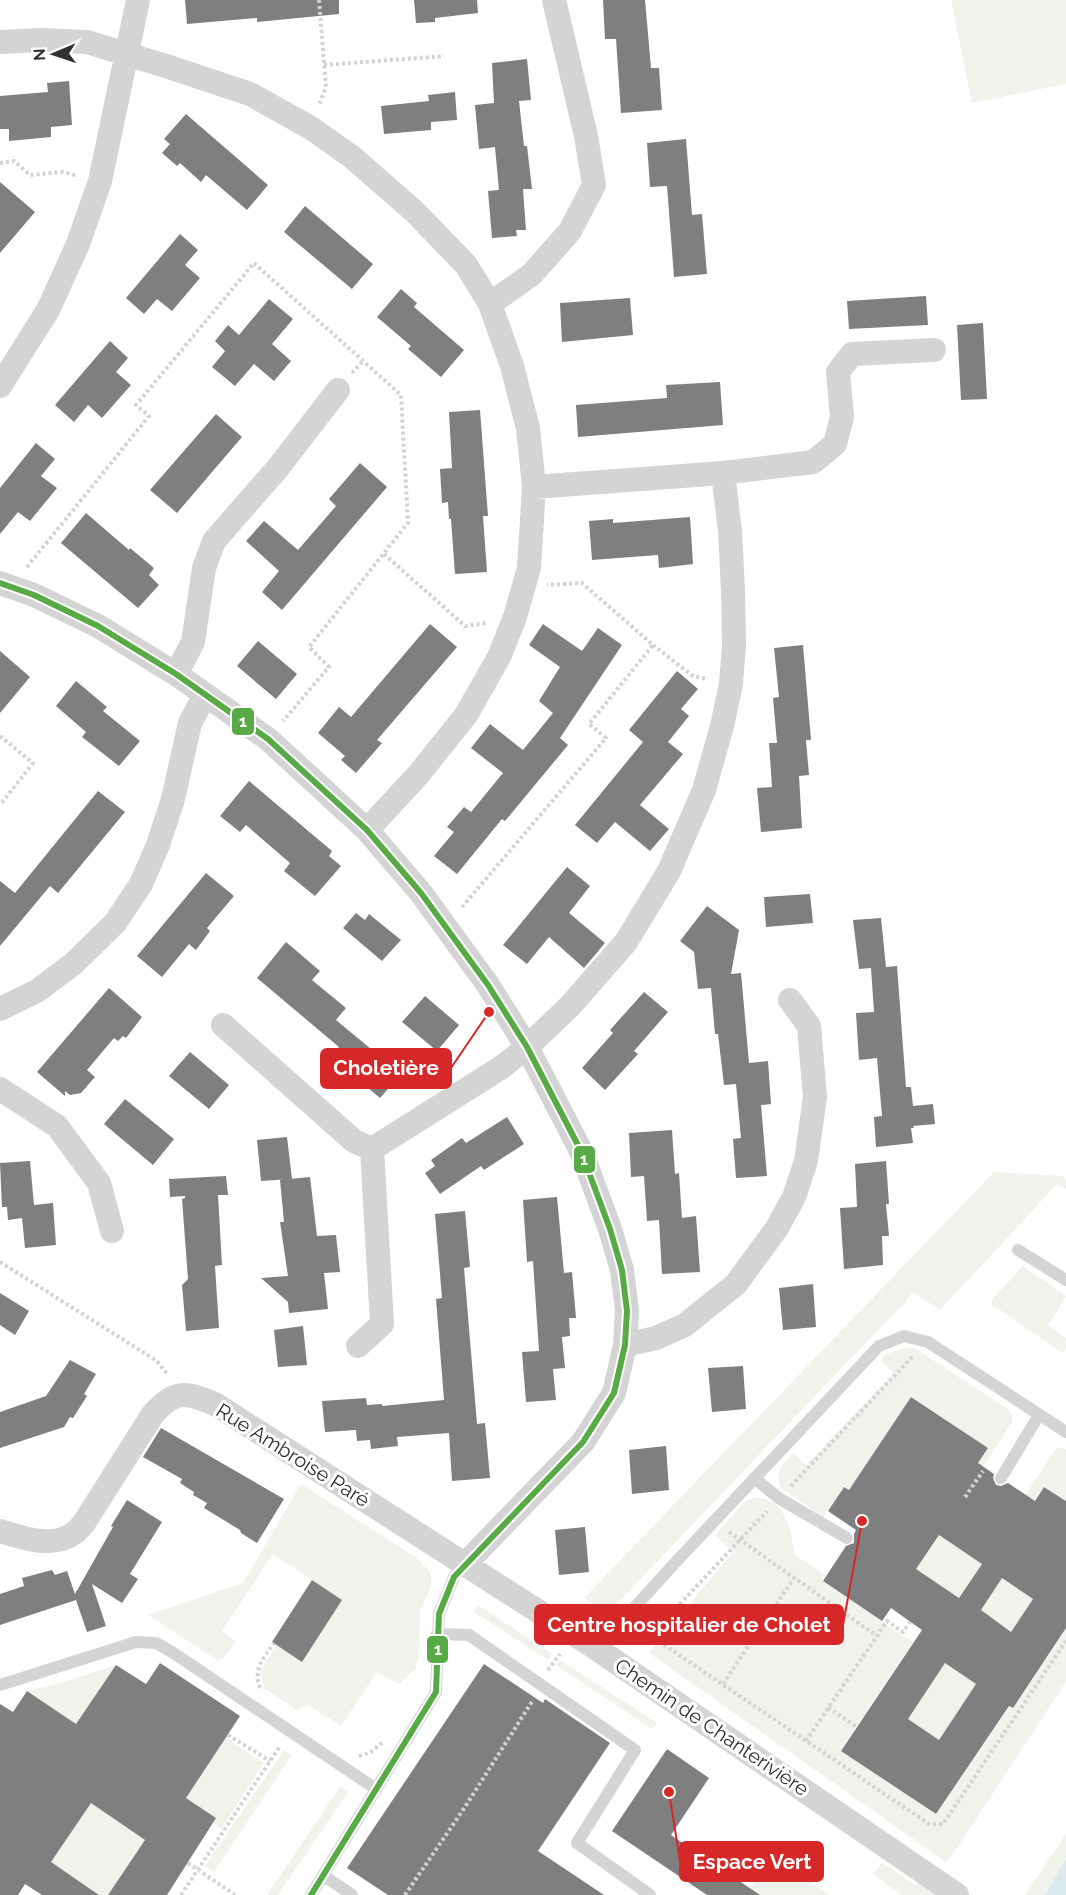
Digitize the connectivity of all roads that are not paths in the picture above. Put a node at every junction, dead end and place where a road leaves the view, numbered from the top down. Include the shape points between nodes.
1 (138, 0) edge
2 (554, 0) edge
3 (0, 42) edge
4 (127, 54) junction
5 (490, 304) junction
6 (934, 350) dead end
7 (0, 386) edge
8 (338, 390) dead end
9 (723, 473) junction
10 (534, 487) junction
11 (0, 583) edge
12 (177, 674) junction
13 (205, 695) junction
14 (367, 830) junction
15 (790, 1000) dead end
16 (0, 1010) edge
17 (223, 1025) dead end
18 (527, 1047) junction
19 (0, 1089) edge
20 (372, 1149) junction
21 (112, 1231) dead end
22 (1018, 1250) dead end
23 (1066, 1280) edge
24 (625, 1345) junction
25 (358, 1346) dead end
26 (1039, 1415) junction
27 (1066, 1432) edge
28 (754, 1478) junction
29 (1001, 1478) dead end
30 (0, 1531) edge
31 (847, 1538) dead end
32 (464, 1565) junction
33 (437, 1634) junction
34 (597, 1649) junction
35 (0, 1685) edge
36 (376, 1789) junction
37 (323, 1875) junction
38 (311, 1895) edge
39 (352, 1895) edge
40 (650, 1895) edge
41 (957, 1895) edge

1 - 4 street
2 - 5 street via 594,185 570,231 532,274
3 - 4 street via 87,42
4 - 5 street via 250,94 311,128 352,157 415,212 466,266
4 - 7 street via 100,181 78,244 48,310
5 - 10 street via 528,428
6 - 9 street via 852,354 838,372 842,417 835,444 813,462
8 - 12 street via 214,542 204,568 193,642
9 - 10 street
9 - 18 street via 730,531 734,646 731,684 704,790 669,871 626,942 570,1006
10 - 14 street via 529,568 500,657 466,715 418,776
11 - 12 street via 98,626
12 - 13 street
13 - 14 street via 268,739
13 - 16 street via 190,723 173,799 141,884 115,923 73,964 37,991
14 - 18 street via 421,892
15 - 24 street via 809,1026 815,1097 806,1161 794,1197 777,1228 736,1284 685,1325 656,1338
17 - 20 street via 354,1141
18 - 20 street
18 - 24 street via 581,1151 610,1228 622,1270 627,1311
19 - 21 street via 57,1126 99,1183
20 - 25 street via 382,1324
22 - 23 lane
24 - 32 street via 614,1393 583,1442
26 - 27 lane
26 - 28 lane via 928,1342 904,1336 879,1346
26 - 29 lane
28 - 31 lane via 780,1499
28 - 34 lane
30 - 32 street, Rue Ambroise Paré via 38,1541 74,1534 153,1414 166,1400 183,1395 215,1404
32 - 33 lane via 454,1577 439,1614
32 - 34 street, Chemin de Chanterivière
33 - 36 lane via 436,1692
33 - 40 lane via 469,1635 635,1750 577,1843
34 - 41 street, Chemin de Chanterivière
35 - 36 lane via 136,1642 156,1643
36 - 37 lane
37 - 38 lane
37 - 39 lane

